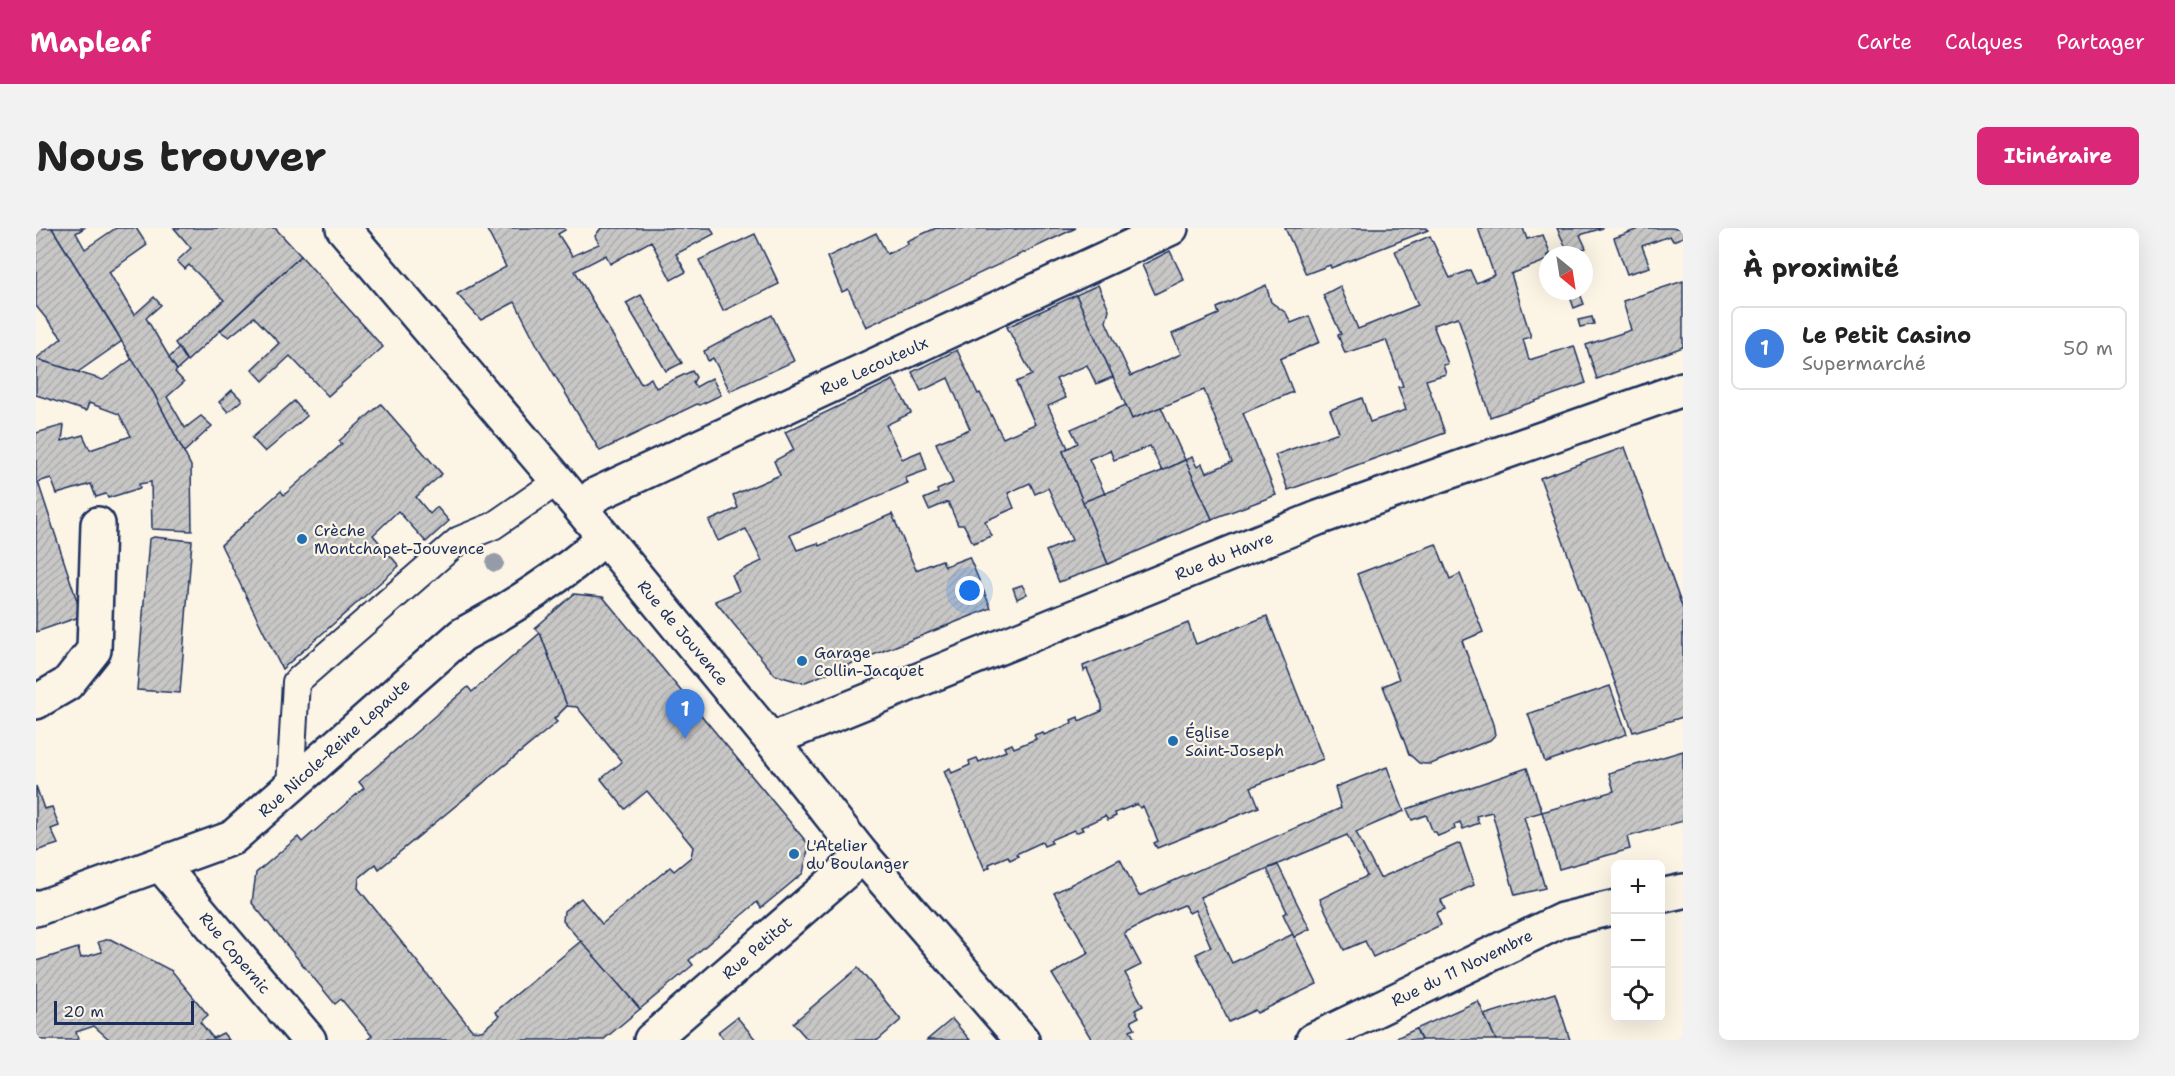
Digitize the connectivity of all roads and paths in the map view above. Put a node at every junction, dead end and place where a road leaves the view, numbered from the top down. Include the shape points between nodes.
1 (343, 228) edge
2 (1171, 228) edge
3 (1683, 389) edge
4 (558, 481) junction
5 (583, 511) junction
6 (98, 524) dead end
7 (604, 537) junction
8 (36, 702) edge
9 (771, 740) junction
10 (290, 787) junction
11 (863, 856) junction
12 (161, 865) junction
13 (1683, 891) edge
14 (1665, 895) edge
15 (36, 909) edge
16 (1611, 909) edge
17 (309, 1040) edge
18 (651, 1040) edge
19 (1022, 1040) edge
20 (1313, 1040) edge

1 - 4 street, Rue de Jouvence
2 - 5 street, Rue Lecouteulx via 596,495
3 - 9 street, Rue du Havre via 1318,518
4 - 5 street, Rue de Jouvence
4 - 10 lane via 493,526 459,540 296,682
5 - 7 street, Rue de Jouvence
6 - 8 street via 94,650 67,684
7 - 9 street, Rue de Jouvence
7 - 10 street, Rue Nicole-Reine Lepaute via 496,617 462,634
9 - 11 street, Rue de Jouvence
10 - 12 street, Rue Nicole-Reine Lepaute via 232,838
11 - 18 street, Rue Petitot
11 - 19 street, Rue de Jouvence
12 - 15 street, Rue Nicole-Reine Lepaute
12 - 17 street, Rue Copernic
13 - 14 street
16 - 20 street, Rue du 11 Novembre via 1562,920

